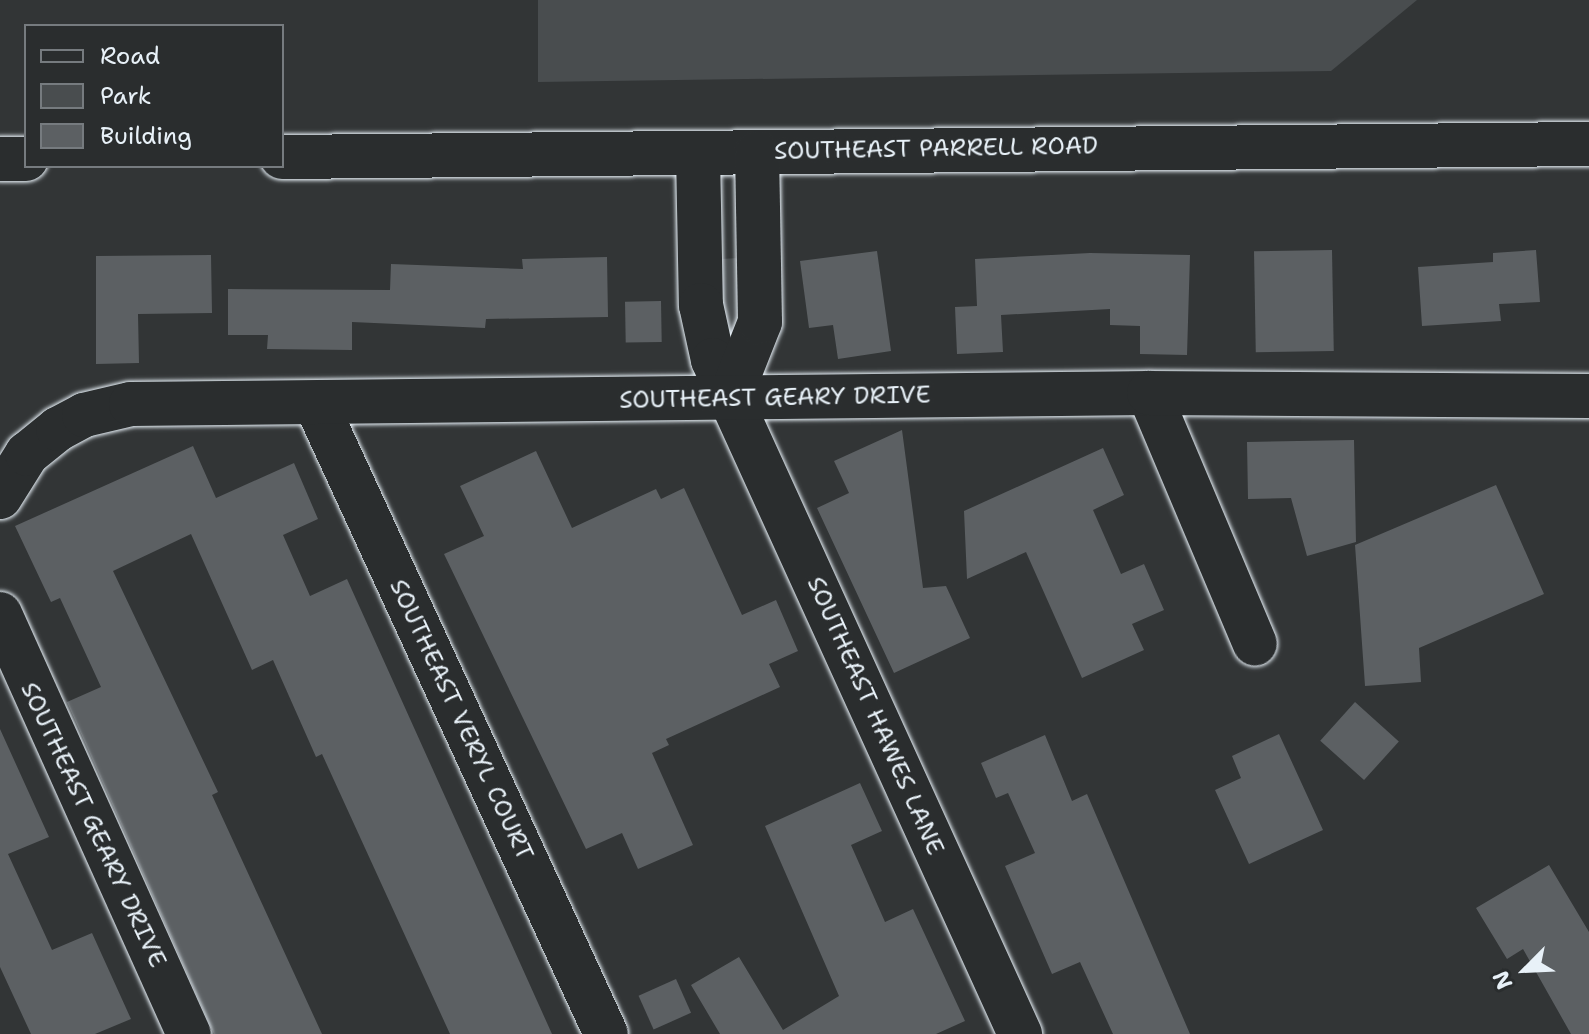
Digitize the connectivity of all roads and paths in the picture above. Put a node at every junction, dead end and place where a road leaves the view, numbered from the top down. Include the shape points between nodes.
1 (1589, 144) edge
2 (757, 153) junction
3 (698, 154) junction
4 (284, 157) edge
5 (0, 159) edge
6 (24, 159) edge
7 (1149, 393) junction
8 (1589, 396) edge
9 (730, 398) junction
10 (317, 406) junction
11 (0, 497) edge
12 (0, 614) edge
13 (1255, 644) dead end
14 (189, 1034) edge
15 (606, 1034) edge
16 (1020, 1034) edge

1 - 2 street, SOUTHEAST PARRELL ROAD
2 - 3 street, SOUTHEAST PARRELL ROAD
2 - 9 street via 760,322
3 - 4 street, SOUTHEAST PARRELL ROAD
3 - 9 street, SOUTHEAST HAWES LANE via 702,314
5 - 6 street
7 - 8 street, SOUTHEAST GEARY DRIVE
7 - 9 street, SOUTHEAST GEARY DRIVE
7 - 13 street
9 - 10 street, SOUTHEAST GEARY DRIVE
9 - 16 street, SOUTHEAST HAWES LANE
10 - 11 street, SOUTHEAST GEARY DRIVE via 152,403 98,410 36,445
10 - 15 street, SOUTHEAST VERYL COURT
12 - 14 street, SOUTHEAST GEARY DRIVE

